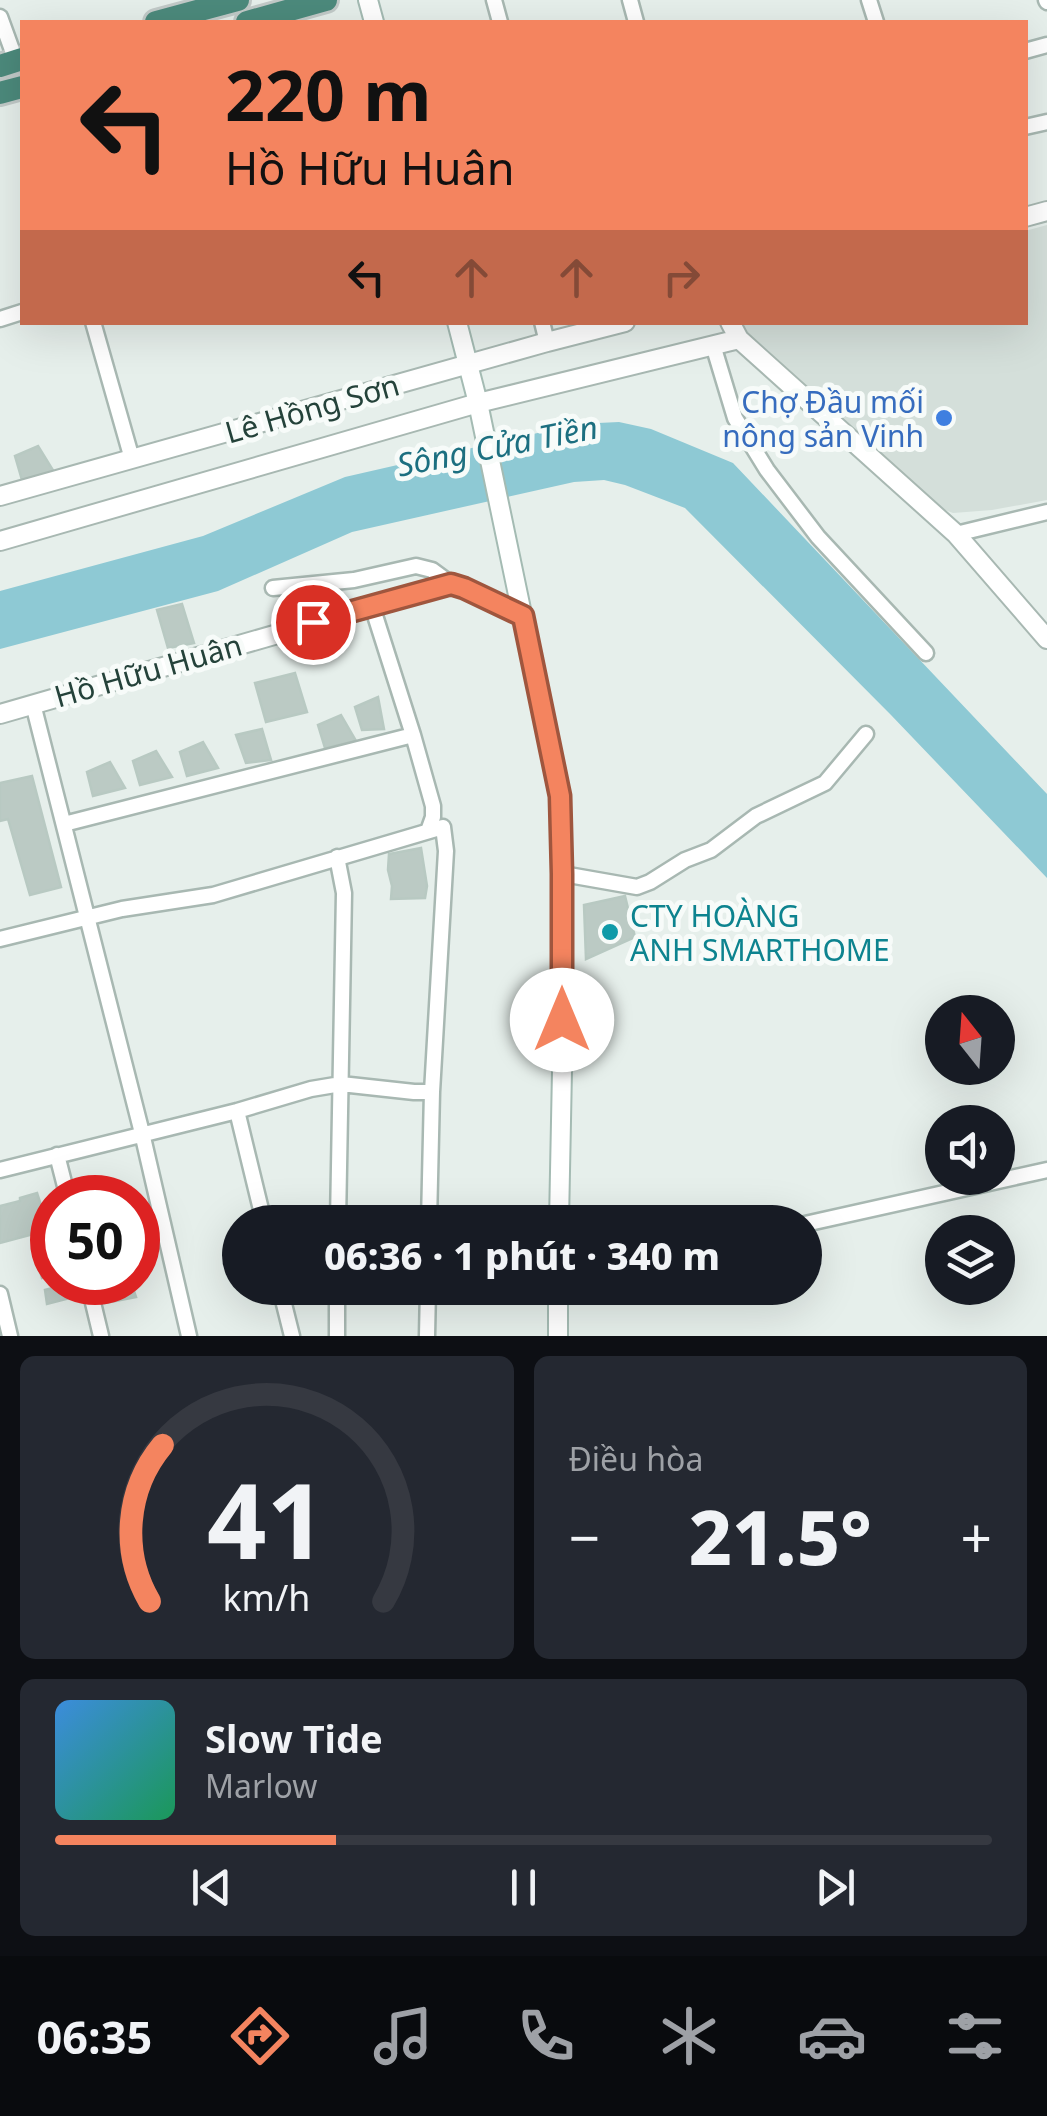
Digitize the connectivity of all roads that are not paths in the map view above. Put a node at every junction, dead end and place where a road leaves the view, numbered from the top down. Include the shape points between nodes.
1 (326, 0) edge
2 (225, 2) edge
3 (0, 16) edge
4 (163, 20) edge
5 (254, 20) edge
6 (13, 62) edge
7 (94, 325) edge
8 (458, 325) edge
9 (543, 325) edge
10 (613, 325) edge
11 (734, 331) edge
12 (548, 342) junction
13 (712, 345) junction
14 (468, 364) junction
15 (478, 403) junction
16 (132, 459) junction
17 (0, 496) edge
18 (1047, 512) edge
19 (956, 534) junction
20 (0, 541) edge
21 (451, 584) junction
22 (273, 588) dead end
23 (372, 606) junction
24 (523, 616) junction
25 (1047, 639) edge
26 (926, 653) dead end
27 (34, 704) junction
28 (0, 714) edge
29 (866, 734) dead end
30 (414, 735) junction
31 (64, 824) junction
32 (428, 831) junction
33 (336, 857) junction
34 (562, 874) junction
35 (88, 918) junction
36 (0, 939) edge
37 (341, 1084) junction
38 (432, 1092) junction
39 (237, 1111) junction
40 (142, 1133) junction
41 (57, 1156) junction
42 (0, 1170) edge
43 (1047, 1170) edge
44 (62, 1175) edge
45 (260, 1205) edge
46 (338, 1205) edge
47 (429, 1205) edge
48 (559, 1205) edge
49 (822, 1220) edge
50 (0, 1294) edge
51 (94, 1305) edge
52 (284, 1305) edge
53 (337, 1305) edge
54 (428, 1305) edge
55 (558, 1305) edge
56 (10, 1336) edge
57 (101, 1336) edge
58 (189, 1336) edge
59 (292, 1336) edge
60 (337, 1336) edge
61 (427, 1336) edge
62 (558, 1336) edge

1 - 5 highway
2 - 4 highway
3 - 6 street
7 - 16 street
8 - 14 street
9 - 12 street
10 - 12 street, Lê Hồng Sơn
11 - 13 street
11 - 19 street
12 - 14 street, Lê Hồng Sơn
13 - 15 street
13 - 26 street via 735,418 767,470 818,537
14 - 15 street
14 - 16 street, Lê Hồng Sơn
15 - 20 street
15 - 24 street
16 - 17 street, Lê Hồng Sơn
18 - 19 street
19 - 25 street
21 - 22 street via 416,566
21 - 23 street, Hồ Hữu Huân
21 - 24 street
23 - 27 street, Hồ Hữu Huân
23 - 30 street
24 - 34 street via 560,796
27 - 28 street, Hồ Hữu Huân
27 - 31 street
29 - 34 street via 826,783 756,816 650,882 636,887
30 - 31 street
30 - 32 street via 433,806
31 - 35 street
32 - 33 street
32 - 38 street via 443,827 446,851
33 - 35 street via 213,895
33 - 37 street via 344,893
34 - 48 street
35 - 36 street
35 - 40 street
37 - 38 street
37 - 39 street
37 - 46 street
38 - 47 street
39 - 40 street
39 - 45 street
40 - 41 street
40 - 58 street
41 - 42 street
41 - 44 street
43 - 49 street
50 - 56 street
51 - 57 street
52 - 59 street
53 - 60 street
54 - 61 street
55 - 62 street

